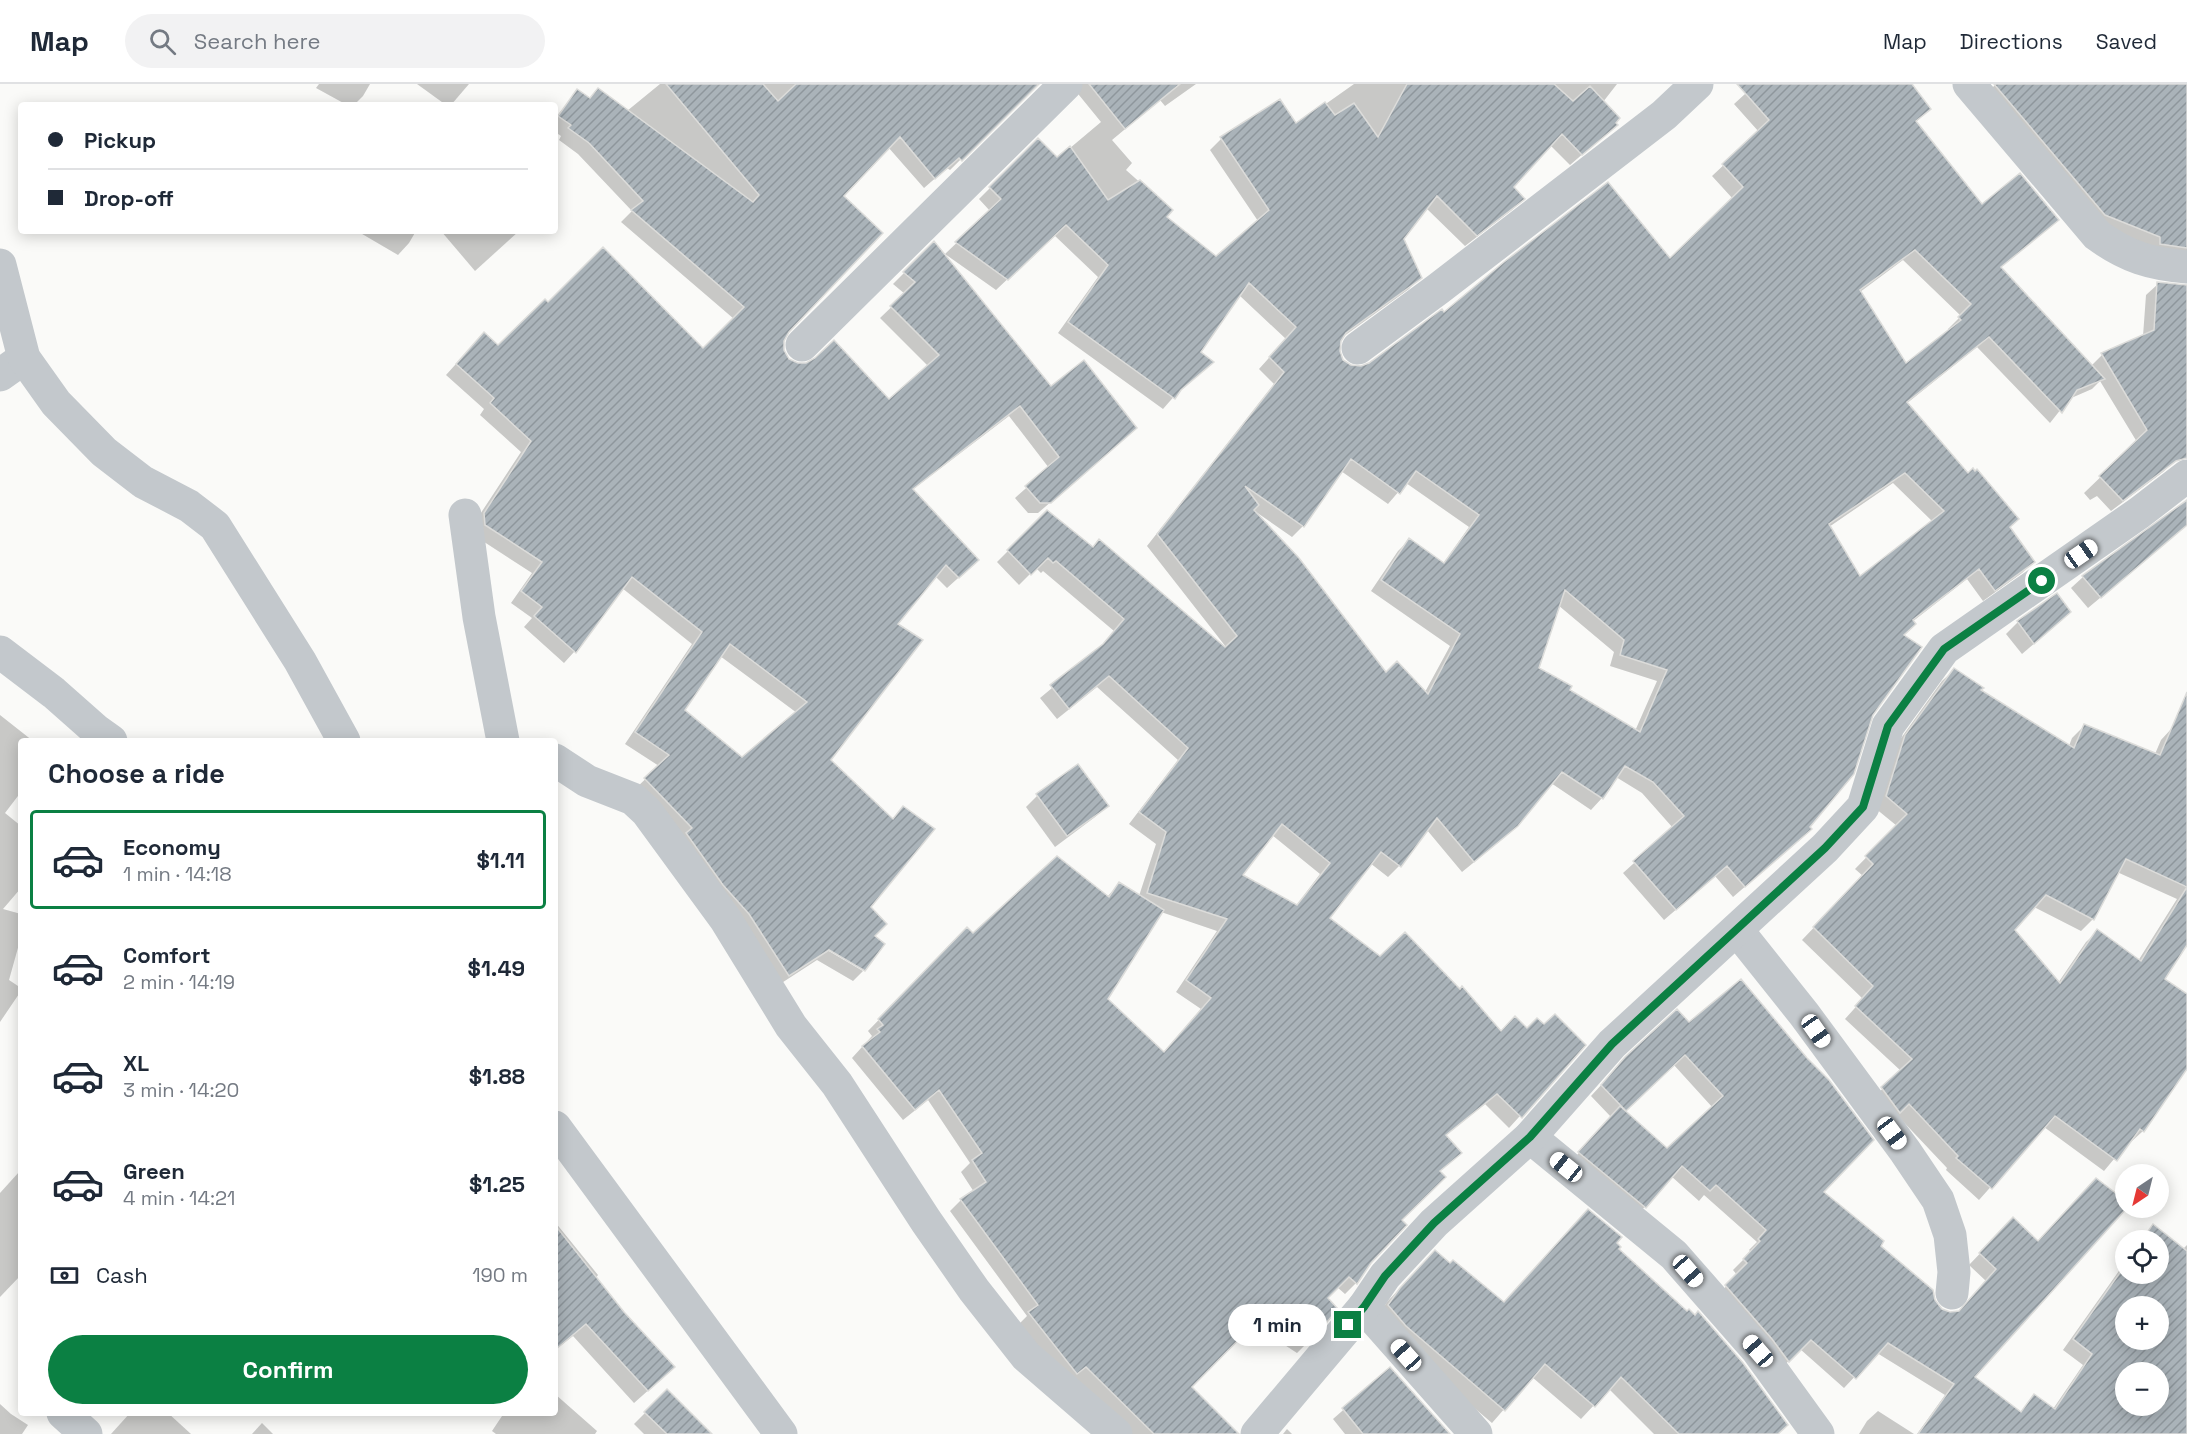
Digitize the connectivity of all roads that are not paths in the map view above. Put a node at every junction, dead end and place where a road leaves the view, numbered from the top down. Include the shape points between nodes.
1 (1066, 84) edge
2 (1697, 84) edge
3 (1971, 84) edge
4 (0, 265) edge
5 (2187, 267) edge
6 (802, 345) dead end
7 (1358, 348) dead end
8 (12, 366) edge
9 (2187, 476) edge
10 (465, 515) dead end
11 (0, 652) edge
12 (500, 731) edge
13 (107, 738) edge
14 (342, 738) edge
15 (520, 738) edge
16 (558, 762) edge
17 (1737, 930) junction
18 (558, 1131) edge
19 (1530, 1137) junction
20 (1952, 1293) dead end
21 (1364, 1307) junction
22 (66, 1416) edge
23 (86, 1434) edge
24 (781, 1434) edge
25 (1116, 1434) edge
26 (1257, 1434) edge
27 (1476, 1434) edge
28 (1818, 1434) edge

1 - 6 street
2 - 7 street via 1664,116
3 - 5 street via 2097,235 2114,248 2150,263
4 - 8 street
8 - 14 street via 56,403 104,452 143,482 189,506 215,526 300,661
9 - 17 street via 1944,649 1888,726 1863,807
10 - 12 street
11 - 13 street
12 - 15 street
16 - 25 street via 587,781 633,799 648,812 726,920 791,1026 837,1084 974,1290 1026,1356
17 - 19 street via 1612,1044
17 - 20 street via 1804,1014 1938,1200 1950,1235
18 - 24 street
19 - 21 street via 1434,1223 1385,1276
19 - 28 street via 1674,1255 1758,1351
21 - 26 street
21 - 27 street
22 - 23 street

